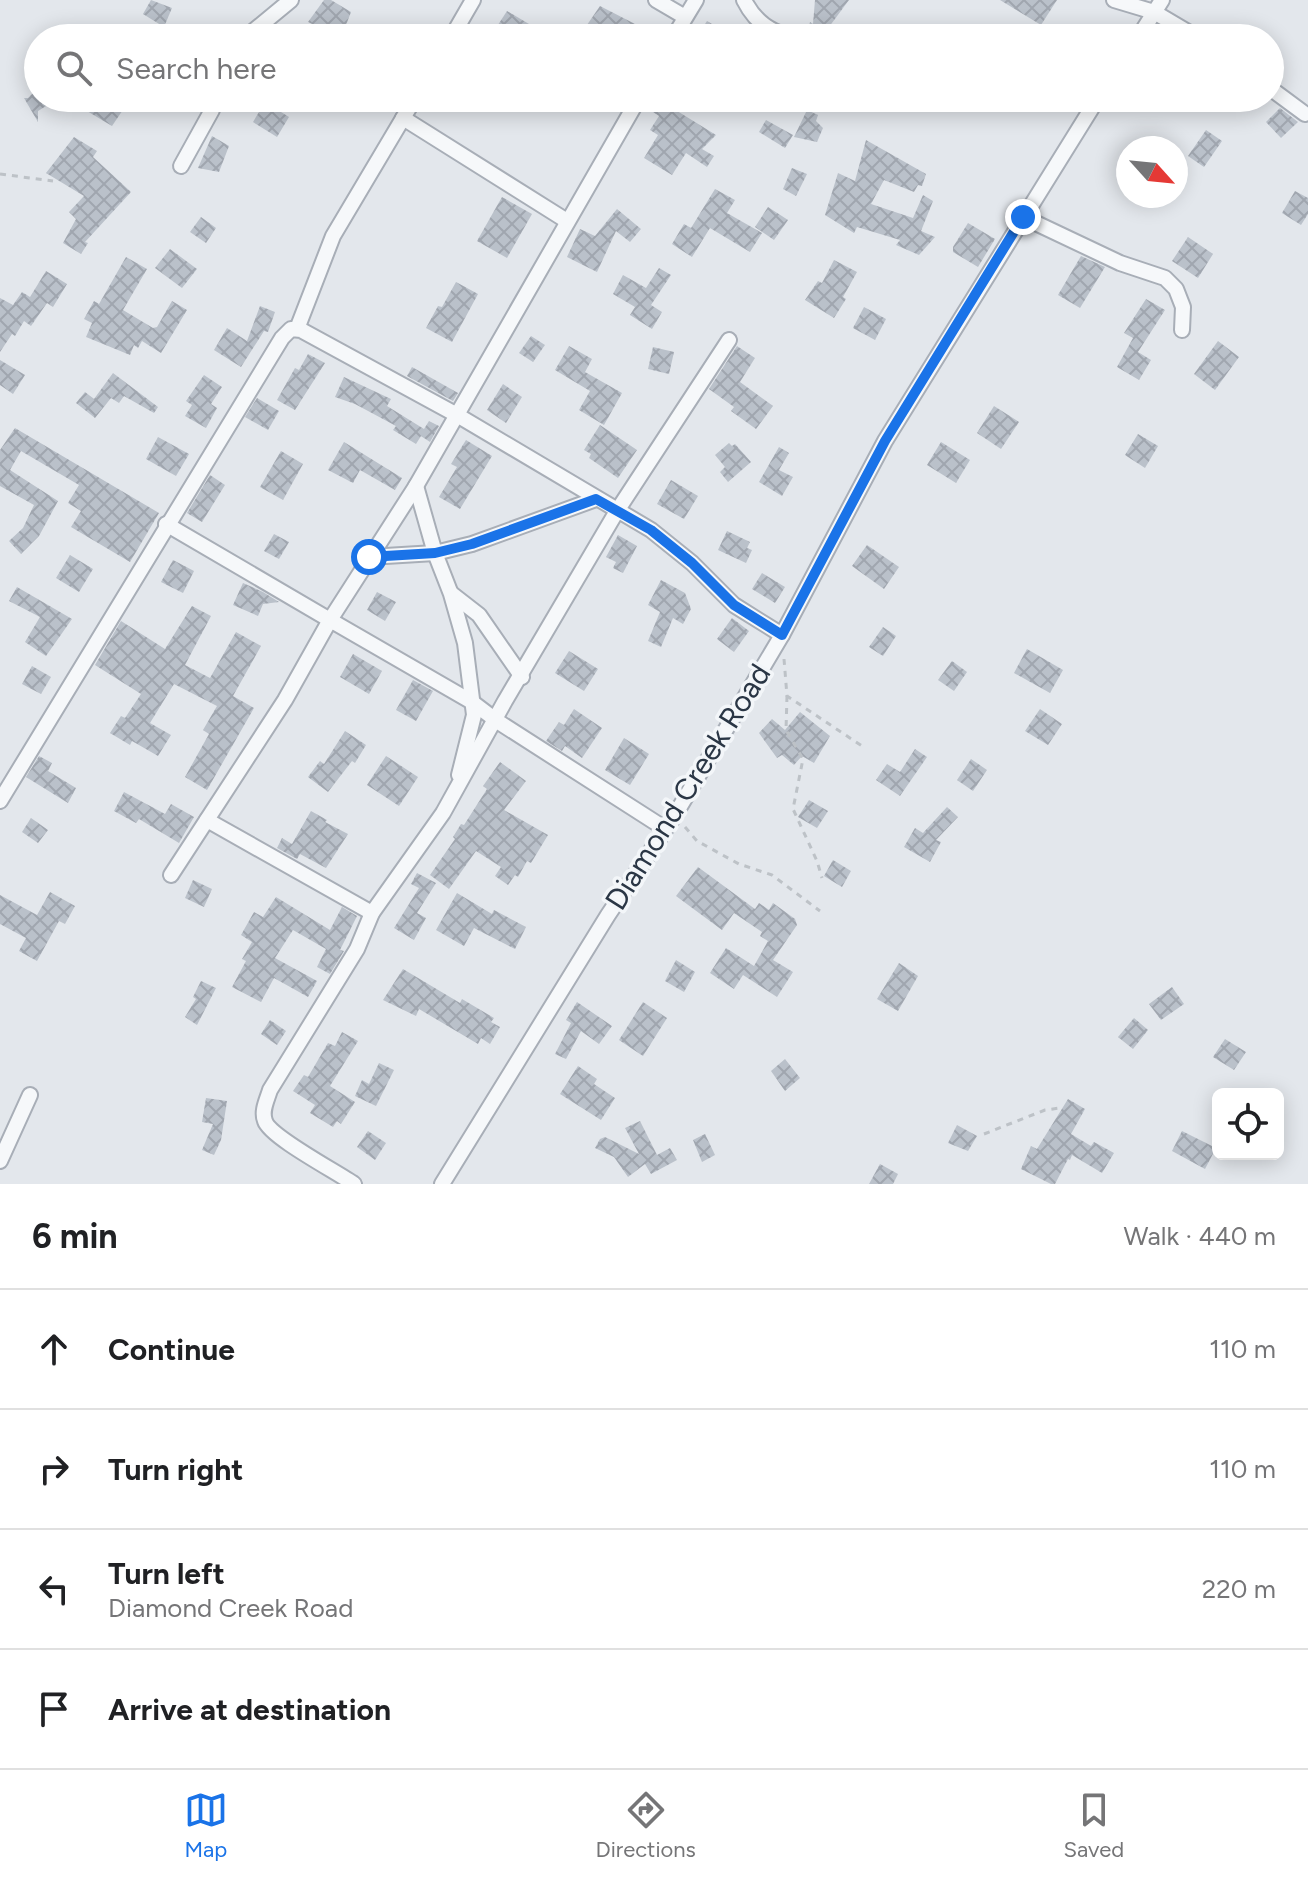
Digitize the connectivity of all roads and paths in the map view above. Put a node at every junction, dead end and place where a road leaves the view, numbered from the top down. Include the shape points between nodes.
1 (291, 0) edge
2 (473, 0) edge
3 (656, 0) edge
4 (696, 0) edge
5 (744, 0) edge
6 (1114, 0) edge
7 (1158, 6) edge
8 (685, 17) junction
9 (262, 24) edge
10 (459, 24) edge
11 (681, 24) edge
12 (763, 24) edge
13 (1147, 24) edge
14 (1180, 24) edge
15 (1284, 98) edge
16 (211, 112) edge
17 (407, 112) edge
18 (631, 112) edge
19 (1089, 112) edge
20 (1305, 114) dead end
21 (403, 118) junction
22 (181, 166) dead end
23 (0, 174) edge
24 (53, 181) dead end
25 (1023, 217) junction
26 (567, 221) junction
27 (297, 329) junction
28 (1182, 330) dead end
29 (729, 340) dead end
30 (457, 415) junction
31 (416, 486) junction
32 (596, 499) junction
33 (617, 511) junction
34 (166, 524) junction
35 (435, 553) junction
36 (369, 557) junction
37 (451, 594) junction
38 (330, 620) junction
39 (782, 635) junction
40 (522, 677) junction
41 (787, 696) junction
42 (472, 702) junction
43 (497, 721) junction
44 (862, 746) dead end
45 (0, 801) edge
46 (443, 813) junction
47 (675, 815) junction
48 (207, 820) junction
49 (664, 828) junction
50 (171, 875) dead end
51 (822, 878) dead end
52 (820, 911) dead end
53 (372, 913) junction
54 (30, 1095) dead end
55 (1060, 1108) dead end
56 (984, 1134) dead end
57 (0, 1161) edge
58 (354, 1184) edge
59 (442, 1184) edge

1 - 9 street
2 - 10 street
3 - 8 street
4 - 8 street
5 - 12 street
6 - 7 street
7 - 13 street
7 - 14 street
8 - 11 street
15 - 20 street
16 - 22 street
17 - 21 street
18 - 26 street
19 - 25 street, Diamond Creek Road
21 - 26 street
21 - 27 street via 333,236
23 - 24 path
25 - 28 street via 1165,278 1183,307
25 - 39 street, Diamond Creek Road via 885,441
26 - 30 street
27 - 30 street
27 - 34 street via 282,338
29 - 33 street
30 - 31 street
30 - 32 street
31 - 35 street
31 - 36 street
32 - 33 street
32 - 35 street
33 - 39 street via 651,530 734,605
33 - 40 street
34 - 38 street
34 - 45 street
35 - 36 street
35 - 37 street
36 - 38 street
37 - 40 street via 479,615
37 - 42 street via 465,643
38 - 42 street
38 - 48 street
39 - 41 path
39 - 47 street, Diamond Creek Road
40 - 43 street
41 - 44 path
41 - 51 path via 786,730 803,759 793,809
42 - 43 street
42 - 46 street via 463,765
43 - 46 street
43 - 49 street
46 - 53 street
47 - 49 street, Diamond Creek Road
47 - 52 path via 697,841 772,875
48 - 50 street
48 - 53 street
49 - 59 street, Diamond Creek Road
53 - 58 street via 357,949 270,1090 263,1116 278,1137
54 - 57 street
55 - 56 path

